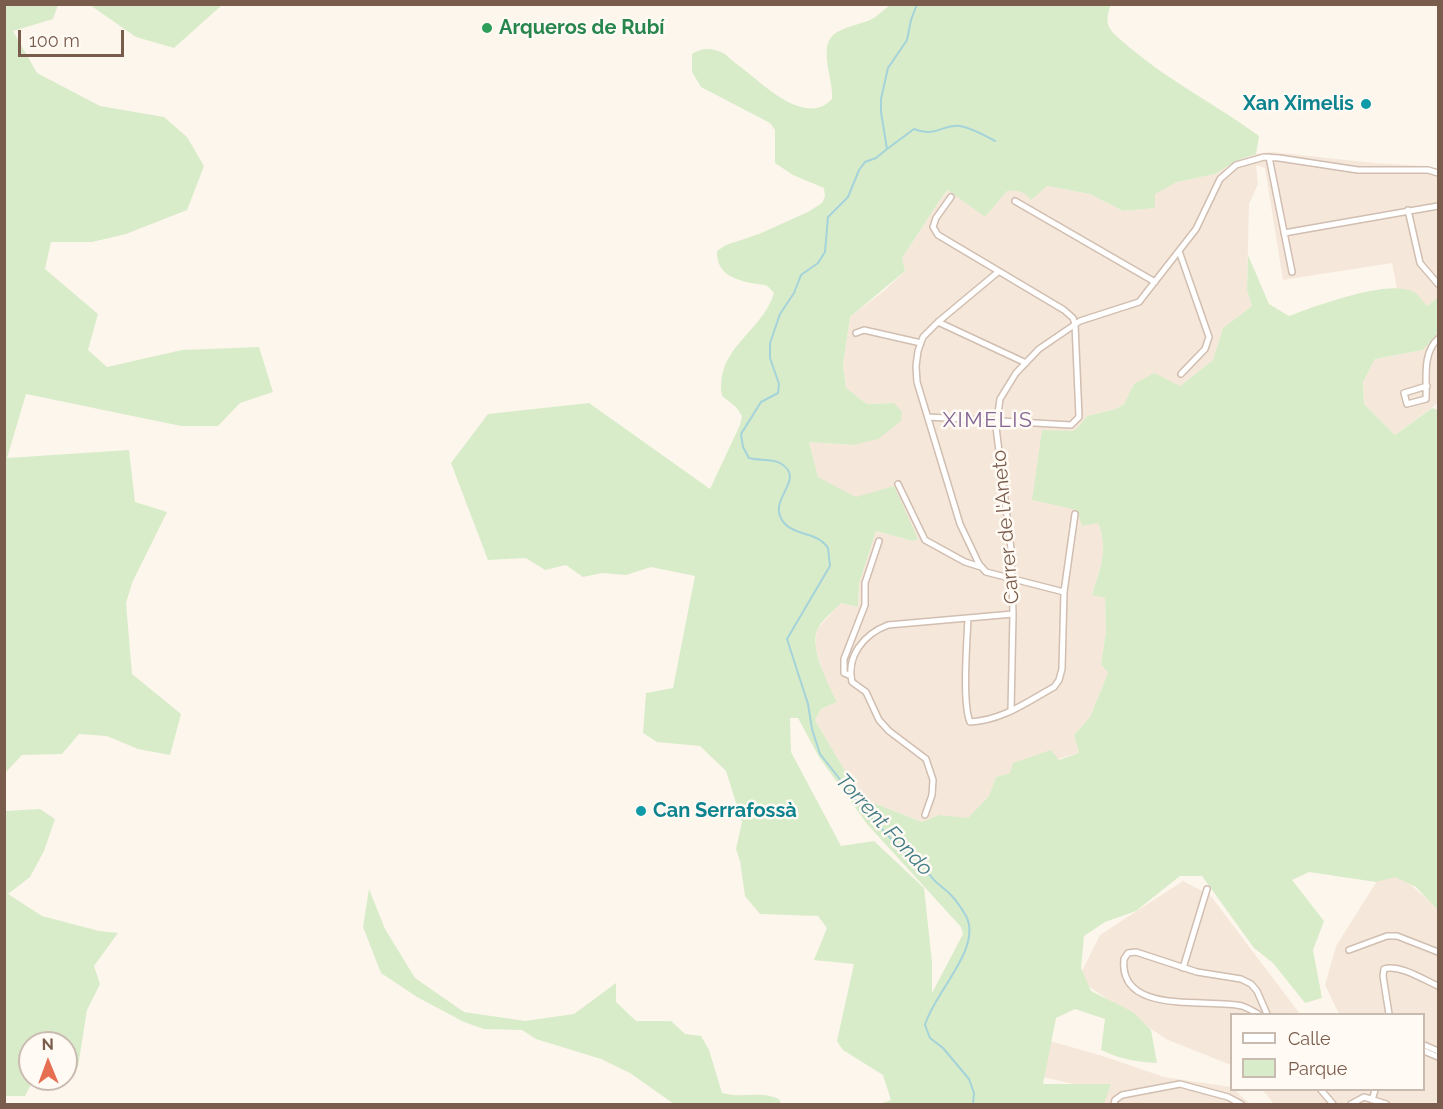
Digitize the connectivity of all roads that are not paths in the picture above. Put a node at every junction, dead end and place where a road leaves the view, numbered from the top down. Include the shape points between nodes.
1 (1269, 157) junction
2 (1438, 173) edge
3 (951, 197) dead end
4 (1015, 201) dead end
5 (1438, 206) edge
6 (1408, 210) junction
7 (1284, 232) junction
8 (1179, 251) junction
9 (998, 272) junction
10 (1292, 272) dead end
11 (1155, 282) junction
12 (1438, 284) edge
13 (938, 322) junction
14 (1075, 324) junction
15 (856, 333) dead end
16 (1438, 339) edge
17 (921, 343) junction
18 (1026, 363) junction
19 (1180, 374) dead end
20 (1427, 386) junction
21 (928, 417) junction
22 (997, 422) junction
23 (898, 484) dead end
24 (1075, 514) dead end
25 (879, 541) dead end
26 (984, 569) junction
27 (1012, 580) junction
28 (1064, 592) junction
29 (1013, 614) junction
30 (968, 618) junction
31 (851, 676) junction
32 (1011, 711) junction
33 (924, 815) dead end
34 (1207, 889) dead end
35 (1349, 950) dead end
36 (1438, 952) edge
37 (1183, 968) junction
38 (1438, 986) edge
39 (1256, 1013) edge
40 (1266, 1013) edge
41 (1389, 1013) edge
42 (1323, 1091) edge
43 (1374, 1091) edge
44 (1372, 1100) junction
45 (1114, 1104) edge
46 (1241, 1104) edge
47 (1333, 1104) edge
48 (1351, 1104) edge
49 (1386, 1104) edge

1 - 2 street via 1358,170
1 - 7 street
1 - 8 street, Carrer de l'Aneto via 1236,165 1220,179 1196,229
3 - 9 street via 936,218 933,227 938,235
4 - 11 street
5 - 6 street
6 - 7 street
6 - 12 street via 1420,263
7 - 10 street
8 - 11 street, Carrer de l'Aneto
8 - 19 street via 1209,337 1206,349
9 - 13 street
9 - 14 street via 1064,310
11 - 14 street, Carrer de l'Aneto via 1139,302
13 - 17 street
13 - 18 street
14 - 18 street, Carrer de l'Aneto
14 - 22 street via 1079,417 1076,421 1071,425
15 - 17 street via 864,330
16 - 20 street via 1431,345 1425,370
17 - 21 street via 917,382
18 - 22 street, Carrer de l'Aneto via 1000,399
20 - 20 street via 1426,399 1407,404 1404,393
21 - 22 street
21 - 26 street via 960,524
22 - 27 street, Carrer de l'Aneto
23 - 26 street via 925,540
24 - 28 street
25 - 31 street via 865,583 865,605 844,659 844,673
26 - 27 street
27 - 28 street
27 - 29 street, Carrer de l'Aneto
28 - 32 street via 1059,680 1054,687
29 - 30 street
29 - 32 street, Carrer de l'Aneto
30 - 31 street via 888,625 875,630 862,641 852,661
30 - 32 street via 969,722 1001,717
31 - 33 street via 852,682 866,692 879,720 926,759 933,780
34 - 37 street
35 - 36 street via 1397,936
37 - 39 street via 1137,952 1128,953 1123,966 1130,986 1165,1001 1239,1006
37 - 40 street via 1251,984
38 - 41 street via 1398,969 1384,969
42 - 47 street
43 - 44 street
44 - 48 street via 1364,1096
44 - 49 street
45 - 46 street via 1122,1095 1180,1084 1228,1096

